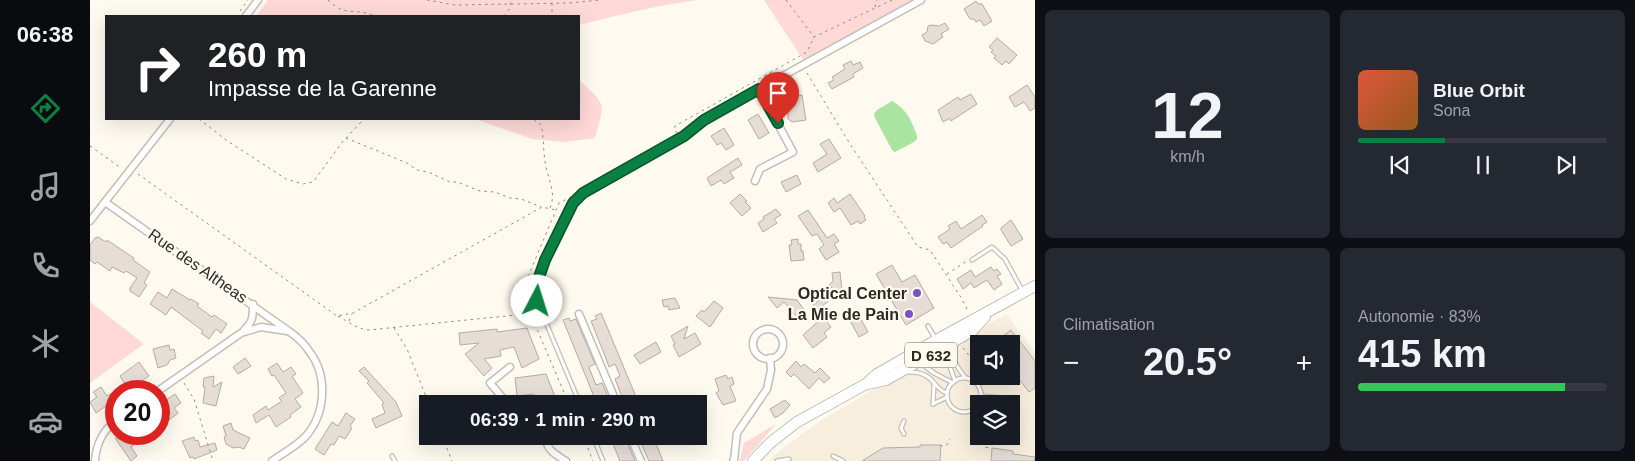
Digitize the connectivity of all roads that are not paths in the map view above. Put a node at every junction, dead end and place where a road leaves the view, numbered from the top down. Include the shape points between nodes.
1 (258, 0) edge
2 (921, 0) edge
3 (247, 15) edge
4 (759, 89) junction
5 (169, 120) edge
6 (755, 181) dead end
7 (105, 202) junction
8 (90, 221) edge
9 (972, 260) road end
10 (1035, 286) edge
11 (1024, 292) junction
12 (253, 304) junction
13 (579, 314) dead end
14 (928, 326) dead end
15 (290, 332) junction
16 (241, 333) junction
17 (936, 340) junction
18 (954, 341) junction
19 (770, 358) junction
20 (903, 360) junction
21 (921, 360) junction
22 (510, 367) dead end
23 (902, 372) junction
24 (966, 378) junction
25 (954, 382) junction
26 (170, 383) edge
27 (866, 384) junction
28 (934, 384) junction
29 (501, 395) edge
30 (576, 395) edge
31 (613, 395) edge
32 (947, 395) junction
33 (982, 395) edge
34 (970, 411) edge
35 (904, 421) dead end
36 (105, 432) edge
37 (904, 434) dead end
38 (547, 445) edge
39 (597, 445) edge
40 (634, 445) edge
41 (392, 456) dead end
42 (833, 456) dead end
43 (789, 459) dead end
44 (95, 461) edge
45 (272, 461) edge
46 (395, 461) edge
47 (566, 461) edge
48 (603, 461) edge
49 (641, 461) edge
50 (733, 461) edge
51 (753, 461) edge
52 (777, 461) edge
53 (843, 461) edge

1 - 3 street
2 - 4 street
4 - 6 street via 793,152 760,170
4 - 30 lane via 583,193 573,203 545,260 536,291 537,301
5 - 7 street
7 - 8 street
7 - 12 street, Rue des Altheas
9 - 11 lane via 992,247 1005,259
10 - 11 main road
11 - 18 main road, D 632 via 989,312 972,331
12 - 15 street, Rue des Altheas
12 - 16 street via 251,324
13 - 31 street
14 - 17 lane
15 - 16 street via 261,327
15 - 45 street, Rue des Altheas via 310,352 320,372 320,409 306,436
16 - 26 street
17 - 18 main road, D 632
17 - 20 main road, D 632
17 - 21 lane via 936,345
18 - 21 main road, D 632
18 - 24 lane via 955,365
18 - 25 lane via 947,354
19 - 19 street via 779,354 783,345 777,332 767,329 755,336 753,345 761,356
19 - 50 street via 767,389 737,433
20 - 21 lane
20 - 27 main road, D 632
21 - 23 main road, D 632
21 - 25 lane via 934,373
22 - 29 street via 490,382
23 - 27 main road, D 632 via 886,380
23 - 28 lane via 915,372 928,377
24 - 25 lane
24 - 33 lane via 979,386
25 - 32 lane
27 - 51 main road, D 632 via 786,430
28 - 32 lane
28 - 32 lane via 933,404
32 - 34 lane via 952,407 962,412
35 - 37 lane via 901,428
36 - 44 street via 94,446
38 - 47 street
39 - 48 lane
40 - 49 street
41 - 46 lane
42 - 53 lane
43 - 52 lane

